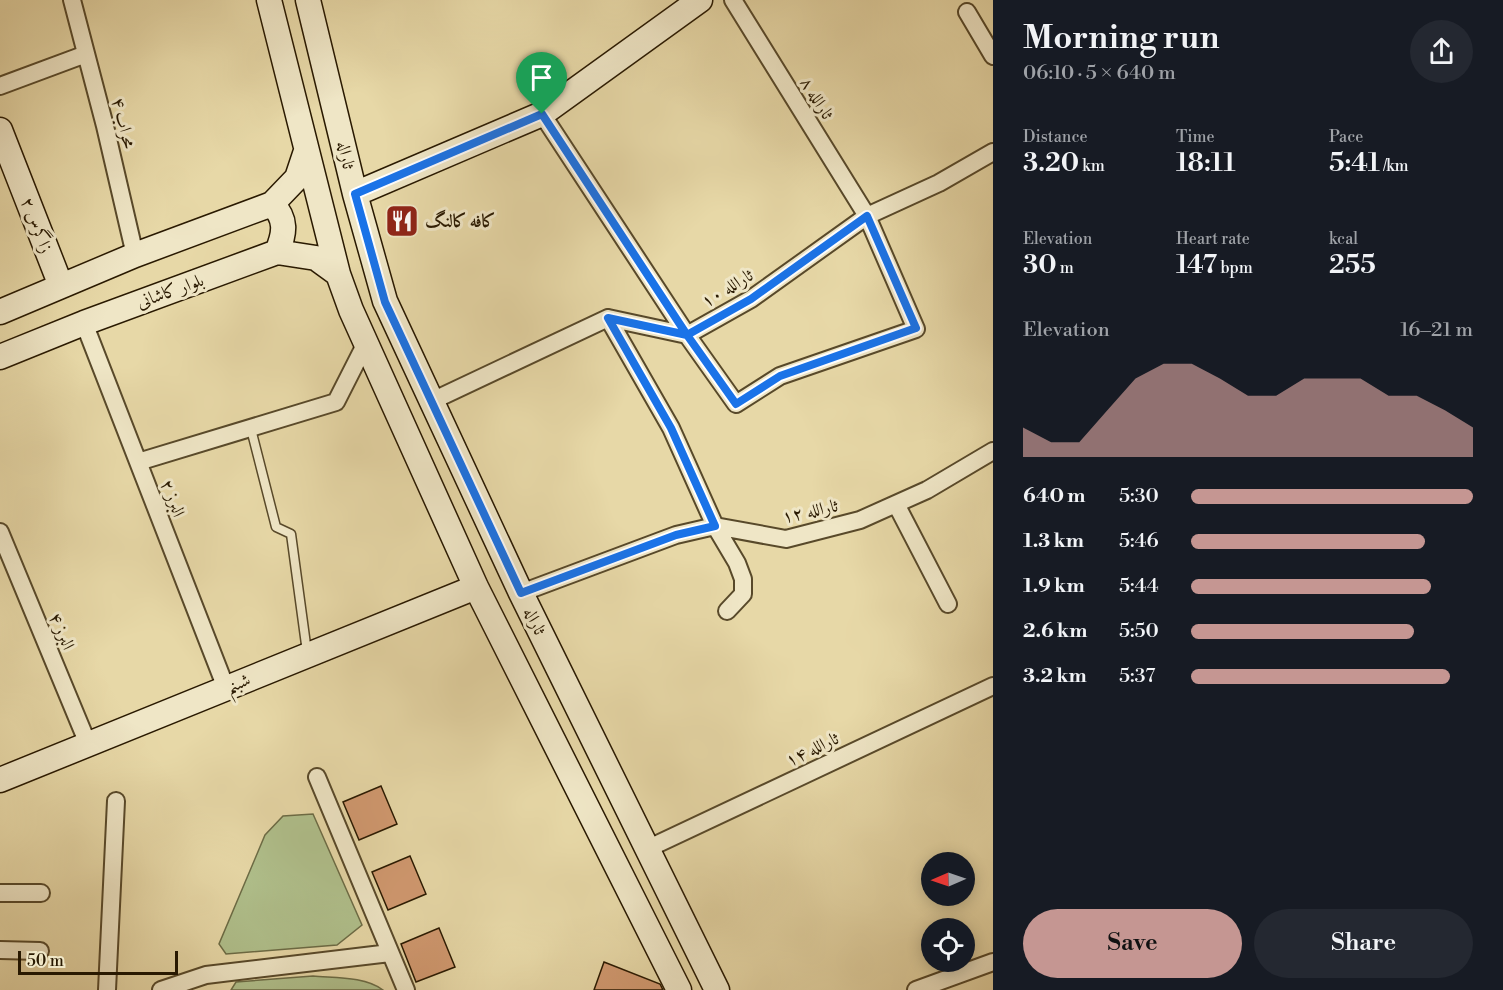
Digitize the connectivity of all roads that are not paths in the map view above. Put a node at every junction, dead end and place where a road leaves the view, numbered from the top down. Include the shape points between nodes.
1 (72, 0) edge
2 (269, 0) edge
3 (308, 0) edge
4 (700, 0) edge
5 (734, 0) edge
6 (967, 12) dead end
7 (86, 54) junction
8 (993, 56) edge
9 (0, 86) edge
10 (542, 114) junction
11 (0, 129) edge
12 (306, 151) junction
13 (993, 152) edge
14 (355, 194) junction
15 (272, 204) junction
16 (867, 216) junction
17 (278, 252) junction
18 (135, 255) junction
19 (338, 274) junction
20 (61, 286) junction
21 (0, 312) edge
22 (608, 318) junction
23 (84, 323) junction
24 (687, 335) junction
25 (366, 343) junction
26 (0, 357) edge
27 (432, 400) junction
28 (251, 429) junction
29 (993, 451) edge
30 (138, 462) junction
31 (896, 504) junction
32 (715, 526) junction
33 (0, 532) edge
34 (476, 587) junction
35 (521, 593) junction
36 (948, 604) dead end
37 (727, 611) dead end
38 (308, 655) junction
39 (993, 686) edge
40 (226, 688) junction
41 (88, 744) junction
42 (317, 777) dead end
43 (0, 780) edge
44 (116, 801) dead end
45 (649, 848) junction
46 (41, 892) dead end
47 (0, 893) edge
48 (0, 950) edge
49 (40, 951) dead end
50 (390, 953) junction
51 (993, 962) edge
52 (946, 985) edge
53 (107, 990) edge
54 (161, 990) edge
55 (406, 990) edge
56 (678, 990) edge
57 (717, 990) edge
58 (916, 990) edge

1 - 7 street, محراب ۴
2 - 12 main road, ثاراله
3 - 14 main road, ثاراله
4 - 10 main road
5 - 16 street, ثارالله ۸
6 - 8 street
7 - 9 street
7 - 18 street, محراب ۴
10 - 14 main road
10 - 24 street
11 - 20 main road, زاگرس ۲
12 - 15 main road via 297,178
12 - 19 main road, ثاراله
13 - 16 street, ثارالله ۱۰ via 939,183
14 - 27 main road, ثاراله via 385,302
15 - 17 main road via 281,213 285,230
15 - 18 main road
16 - 24 street, ثارالله ۱۰ via 751,299
16 - 24 street, ثارالله ۸ via 916,328 780,376 736,404
17 - 19 main road, بلوار کاشانی via 316,258
17 - 23 main road, بلوار کاشانی
18 - 20 main road
19 - 25 main road, ثاراله
20 - 21 main road
22 - 24 street
22 - 27 street
22 - 32 street via 671,428
23 - 26 main road, بلوار کاشانی
23 - 30 street, البرز ۲
25 - 28 street via 336,402
25 - 34 main road, ثاراله
27 - 35 main road, ثاراله
28 - 30 street
28 - 38 lane via 276,527 291,534
29 - 31 street, ثارالله ۱۲
30 - 40 street, البرز ۲
31 - 32 street, ثارالله ۱۲ via 860,520 786,539
31 - 36 street
32 - 35 street, ثارالله ۱۲ via 676,535
32 - 37 street via 742,579 743,594
33 - 41 street, البرز ۴
34 - 38 main road, شبنم
34 - 56 main road, ثاراله
35 - 45 main road, ثاراله
38 - 40 main road, شبنم
39 - 45 street, ثارالله ۱۴
40 - 41 main road, شبنم
41 - 43 main road, شبنم
42 - 50 street
44 - 53 street
45 - 57 main road, ثاراله
46 - 47 street
48 - 49 street
50 - 54 street via 206,975
50 - 55 street
51 - 52 street
52 - 58 street

